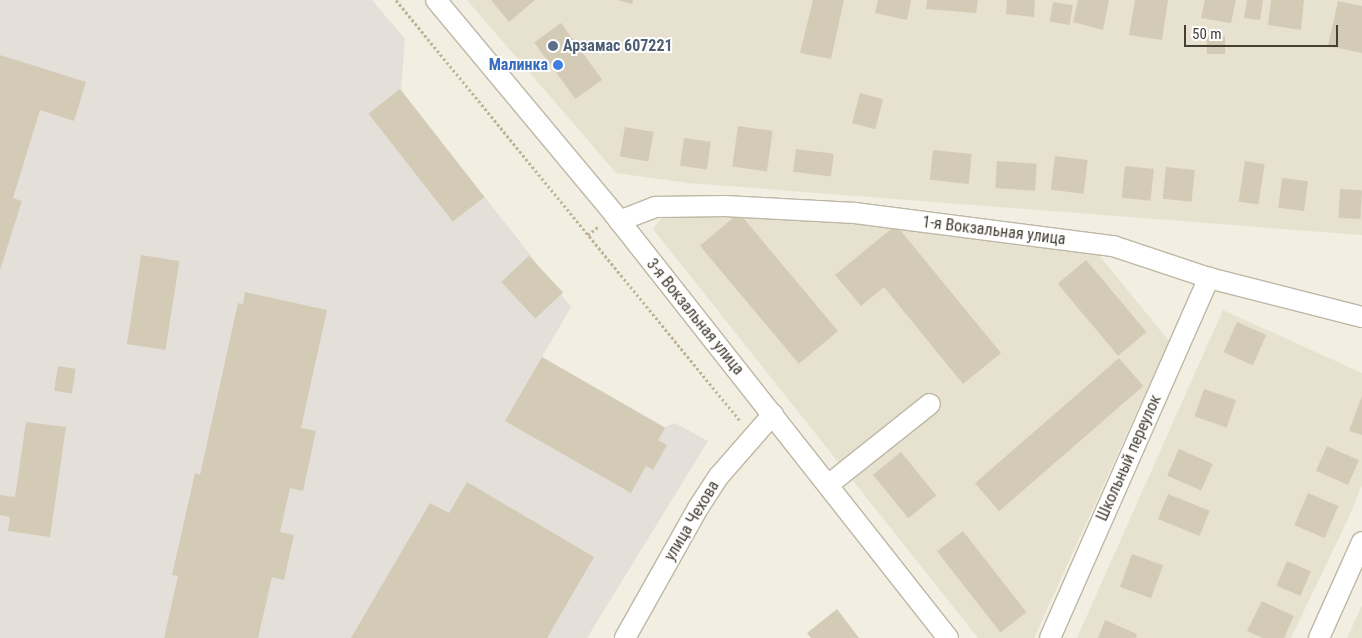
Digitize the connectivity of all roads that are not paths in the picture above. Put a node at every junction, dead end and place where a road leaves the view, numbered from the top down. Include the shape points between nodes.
1 (436, 0) edge
2 (619, 221) junction
3 (1209, 278) junction
4 (1362, 317) edge
5 (930, 404) dead end
6 (773, 414) junction
7 (828, 485) junction
8 (1362, 542) edge
9 (625, 638) edge
10 (948, 638) edge
11 (1050, 638) edge
12 (1319, 638) edge

1 - 2 street, 3-я Вокзальная улица
2 - 3 street, 1-я Вокзальная улица via 656,207 725,206 855,213 1113,246
2 - 6 street, 3-я Вокзальная улица
3 - 4 street, 1-я Вокзальная улица
3 - 11 street, Школьный переулок
5 - 7 street
6 - 7 street, 3-я Вокзальная улица
6 - 9 street, улица Чехова via 752,436 698,508
7 - 10 street, 3-я Вокзальная улица
8 - 12 street

